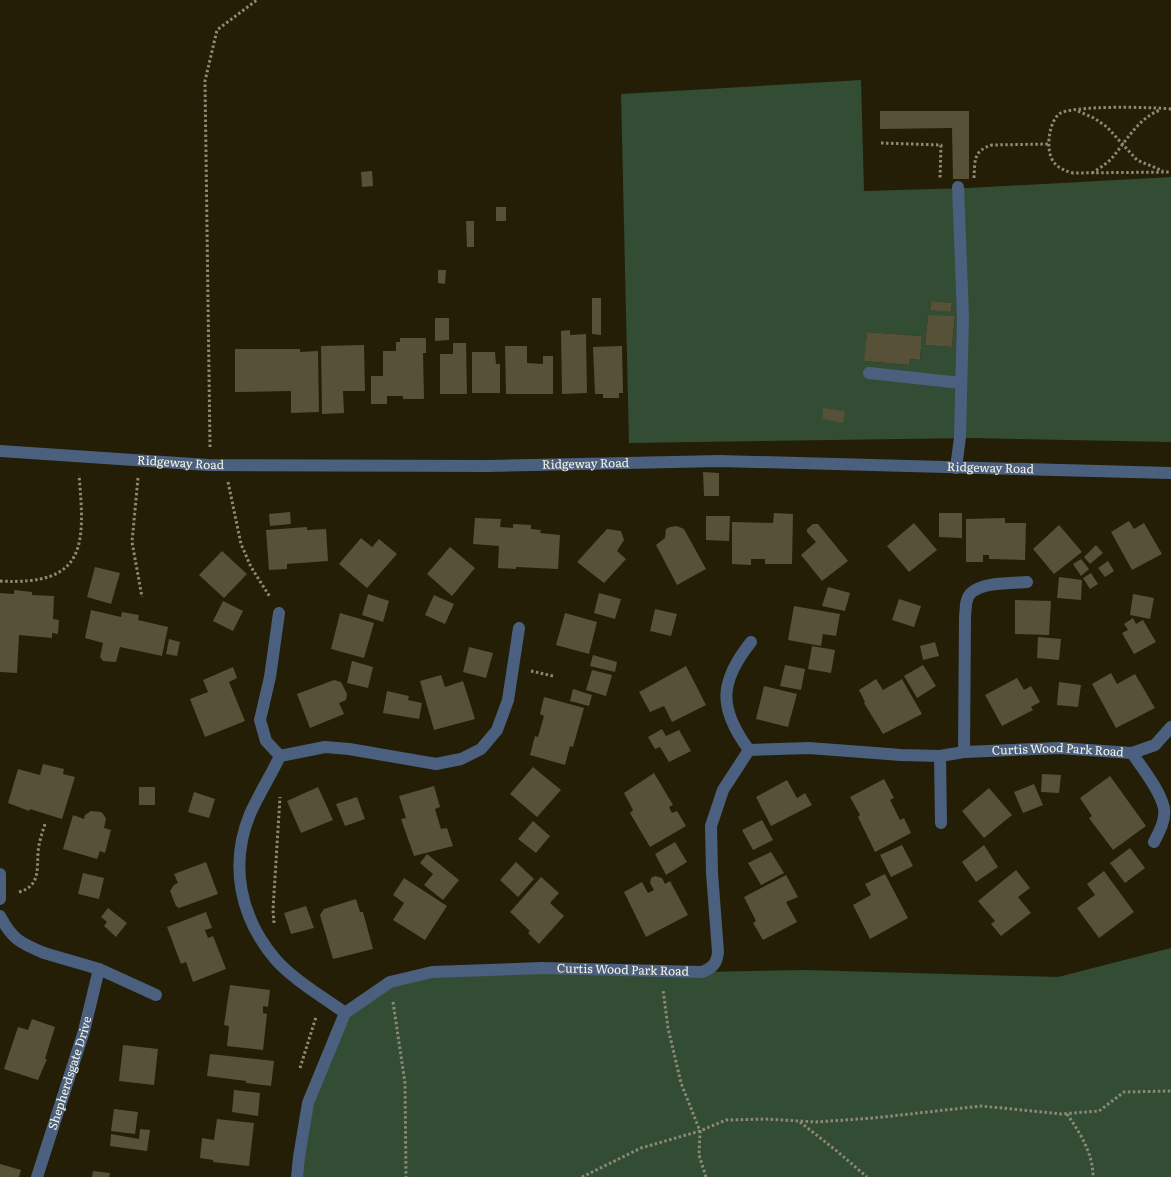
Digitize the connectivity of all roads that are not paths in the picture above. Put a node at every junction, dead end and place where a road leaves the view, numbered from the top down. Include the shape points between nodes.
1 (958, 187) road end
2 (869, 373) dead end
3 (961, 383) junction
4 (0, 452) edge
5 (956, 468) junction
6 (1171, 473) edge
7 (1027, 582) dead end
8 (279, 613) road end
9 (520, 628) dead end
10 (751, 642) dead end
11 (1171, 727) edge
12 (748, 750) junction
13 (964, 752) junction
14 (1132, 753) junction
15 (280, 756) junction
16 (940, 756) junction
17 (941, 823) dead end
18 (1154, 842) dead end
19 (0, 874) edge
20 (1, 896) edge
21 (0, 916) edge
22 (99, 969) junction
23 (156, 995) dead end
24 (345, 1014) junction
25 (38, 1177) edge
26 (297, 1177) edge

1 - 3 street via 963,317
2 - 3 street
3 - 5 street
4 - 5 street, Ridgeway Road via 208,465 489,466 720,461
5 - 6 street, Ridgeway Road
7 - 13 street via 986,586 970,595 967,602
8 - 15 street via 260,720 266,741
9 - 15 street via 508,700 497,730 481,749 461,760 436,764 325,747
10 - 12 street via 729,677 726,698 729,715
11 - 14 street, Curtis Wood Park Road via 1155,745
12 - 16 street, Curtis Wood Park Road via 810,748
12 - 24 street, Curtis Wood Park Road via 723,790 711,826 717,958 714,966 702,972 542,968 432,972 390,982
13 - 14 street, Curtis Wood Park Road via 1059,748
13 - 16 street, Curtis Wood Park Road
14 - 18 street via 1159,795 1164,809 1162,826
15 - 24 street via 250,814 241,845 239,876 244,906 256,934 276,961
16 - 17 street
19 - 20 street
21 - 22 street via 20,943
22 - 23 street
22 - 25 street, Shepherdsgate Drive via 84,1031
24 - 26 street via 308,1103

